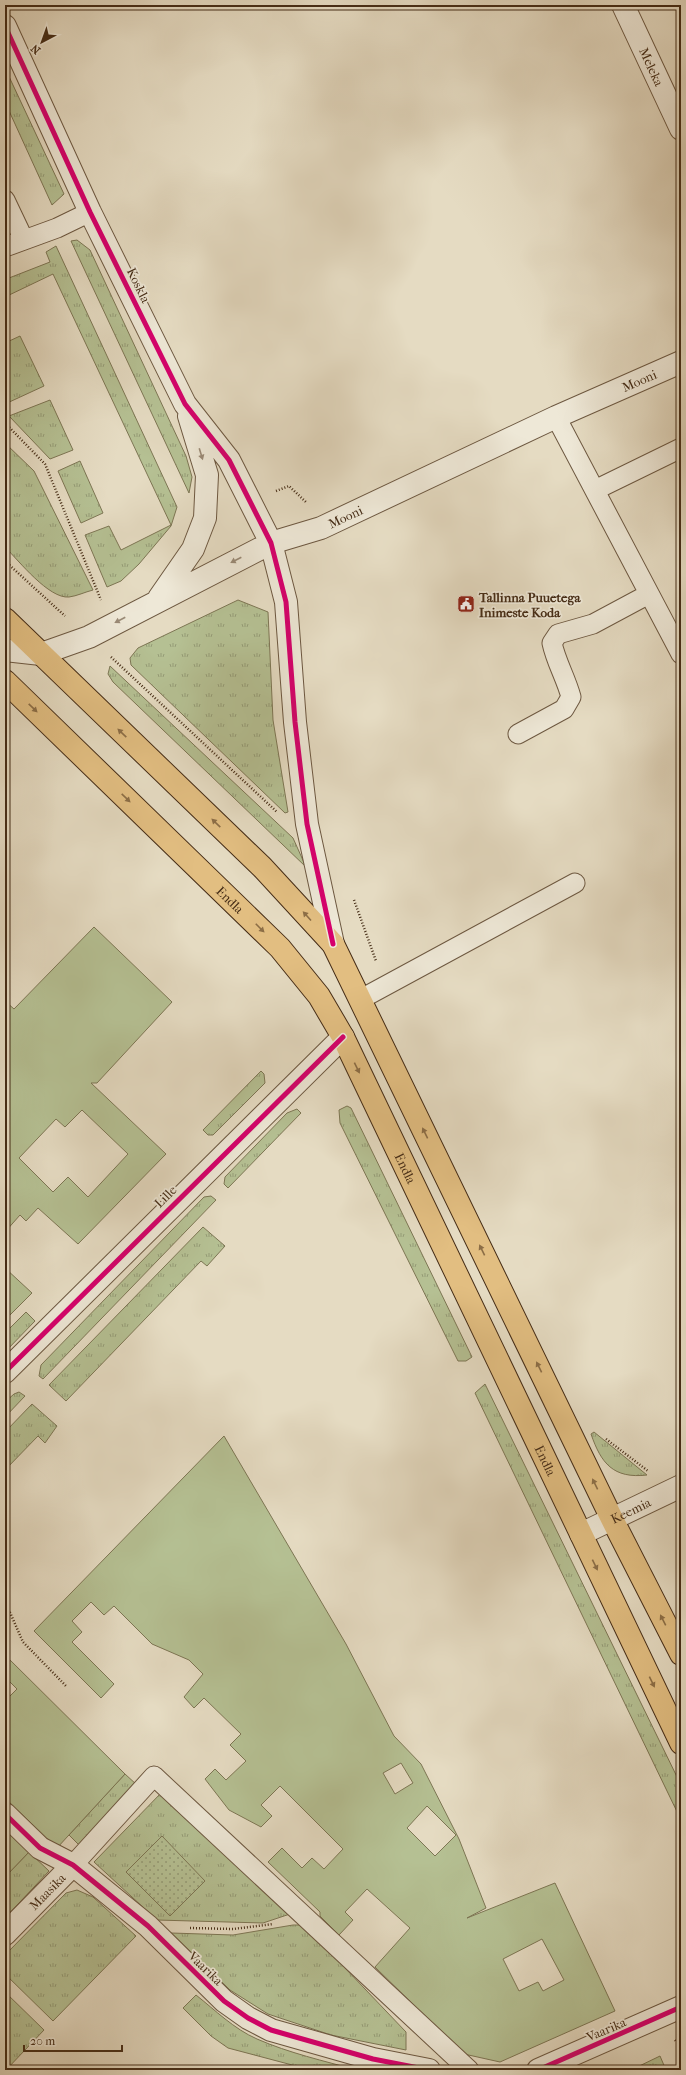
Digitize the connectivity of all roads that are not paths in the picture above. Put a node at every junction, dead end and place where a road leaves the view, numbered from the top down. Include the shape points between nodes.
1 (623, 5) edge
2 (5, 26) edge
3 (681, 128) edge
4 (5, 200) edge
5 (90, 212) junction
6 (24, 240) junction
7 (5, 247) edge
8 (681, 362) edge
9 (185, 404) junction
10 (556, 417) junction
11 (681, 448) edge
12 (595, 490) junction
13 (271, 543) junction
14 (649, 594) junction
15 (158, 600) junction
16 (5, 619) edge
17 (5, 650) edge
18 (41, 654) junction
19 (681, 654) edge
20 (5, 681) edge
21 (518, 734) dead end
22 (575, 883) dead end
23 (333, 944) junction
24 (361, 999) junction
25 (343, 1037) junction
26 (5, 1372) edge
27 (681, 1486) edge
28 (612, 1519) junction
29 (581, 1534) junction
30 (681, 1654) edge
31 (681, 1743) edge
32 (5, 1814) edge
33 (74, 1865) junction
34 (5, 1934) edge
35 (681, 2007) edge
36 (429, 2070) edge
37 (469, 2070) edge
38 (538, 2070) edge

1 - 3 street, Meleka
2 - 5 street, Koskla
4 - 6 lane
5 - 6 lane
5 - 9 street, Koskla
6 - 7 lane
8 - 10 street, Mooni
9 - 13 street, Koskla via 229,460
9 -> 15 street via 207,475 205,518 193,549
10 - 12 lane
10 - 13 street, Mooni via 321,528
11 - 12 lane
12 - 14 lane
13 -> 15 street, Mooni
13 - 23 street, Koskla via 286,602 295,722 307,824
14 - 19 lane
14 - 21 lane via 593,624 558,634 552,643 571,697 564,709
15 -> 18 street, Mooni via 88,637
16 - 18 main road
17 - 18 street, Mooni
23 -> 18 main road via 262,867
20 -> 25 main road, Endla via 280,948 319,996
22 - 24 lane
23 - 24 main road
28 -> 24 main road
25 - 26 street, Lille
25 -> 29 main road, Endla
27 - 28 street, Keemia
28 - 29 street, Keemia
30 -> 28 main road
29 -> 31 main road, Endla
32 - 33 street, Vaarika via 40,1848
33 - 34 street, Maasika
33 - 36 street, Vaarika via 148,1926 224,2001 248,2018 272,2030 373,2059
33 - 37 lane via 154,1776
35 - 38 street, Vaarika

